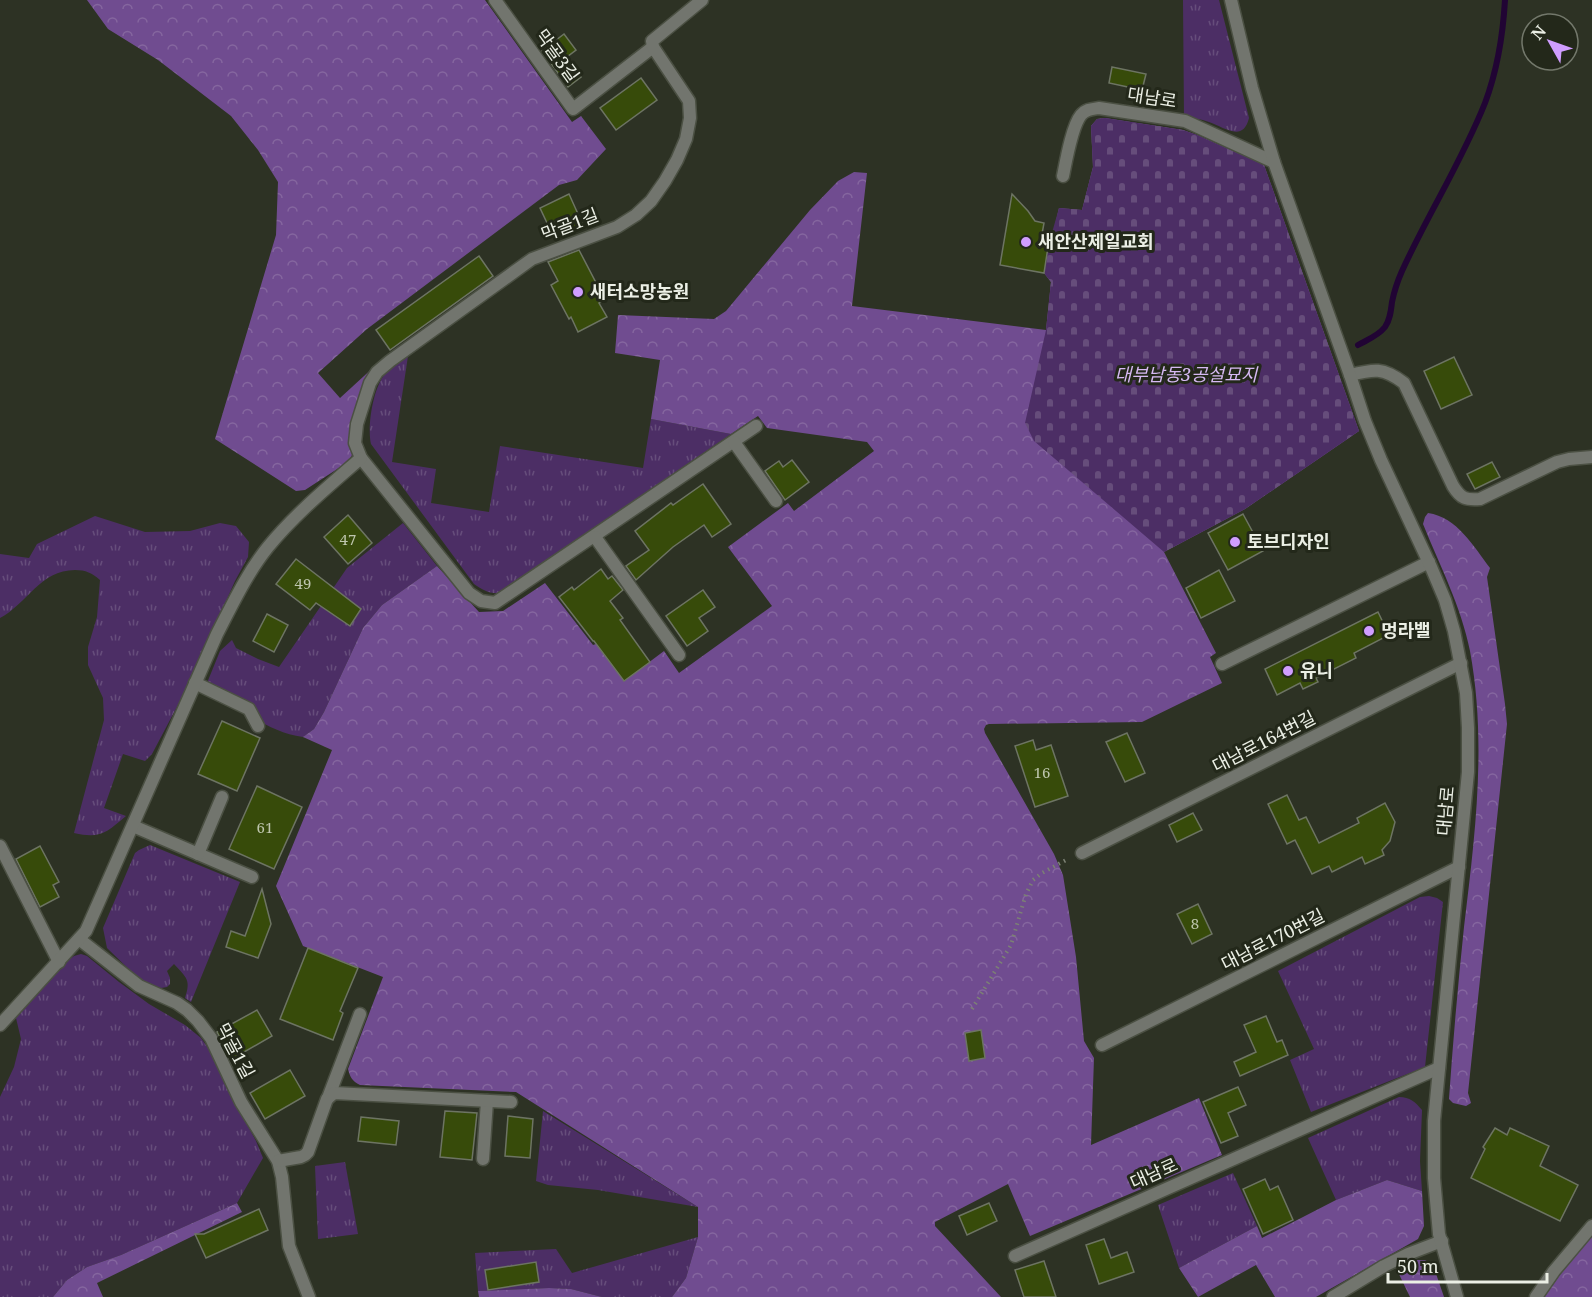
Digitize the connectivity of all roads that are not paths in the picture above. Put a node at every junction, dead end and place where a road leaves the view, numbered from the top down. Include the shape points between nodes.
1 (495, 0) edge
2 (702, 0) edge
3 (1232, 0) edge
4 (653, 47) junction
5 (1274, 162) junction
6 (1063, 176) dead end
7 (1350, 375) junction
8 (756, 426) dead end
9 (734, 441) junction
10 (361, 458) junction
11 (1592, 458) edge
12 (776, 501) dead end
13 (595, 537) junction
14 (1429, 562) junction
15 (678, 655) dead end
16 (1461, 663) junction
17 (1221, 664) dead end
18 (195, 683) junction
19 (258, 726) dead end
20 (222, 797) dead end
21 (133, 826) junction
22 (0, 846) edge
23 (1082, 853) road end
24 (198, 854) junction
25 (1459, 867) junction
26 (252, 877) dead end
27 (79, 939) junction
28 (59, 962) junction
29 (360, 1014) dead end
30 (0, 1025) edge
31 (1102, 1045) dead end
32 (1439, 1068) junction
33 (327, 1099) junction
34 (487, 1101) junction
35 (511, 1102) dead end
36 (483, 1160) dead end
37 (278, 1161) junction
38 (1592, 1226) edge
39 (1442, 1241) junction
40 (1015, 1256) dead end
41 (309, 1297) edge
42 (1332, 1297) edge
43 (1457, 1297) edge
44 (1536, 1297) edge

1 - 4 street, 막골3길 via 573,109
2 - 4 street via 656,36
3 - 5 street, 대남로
4 - 10 street, 막골1길 via 689,101 686,139 665,182 636,215 617,227 532,259 377,372 357,424 355,443
5 - 6 street, 대남로 via 1185,122 1099,108 1082,115 1076,125
5 - 7 street, 대남로
7 - 11 street via 1383,370 1404,383 1458,495 1468,500 1480,499 1557,462
7 - 14 street, 대남로 via 1381,460
8 - 9 street, 막골1길
9 - 12 street
9 - 13 street, 막골1길
10 - 13 street, 막골1길 via 469,593 481,601 495,603
10 - 18 street via 302,510 267,548 241,588
13 - 15 street
14 - 16 street, 대남로 via 1445,600
14 - 17 street
16 - 23 street, 대남로164번길
16 - 25 street, 대남로 via 1466,693 1468,772
18 - 19 street via 249,709
18 - 21 street
20 - 24 street
21 - 24 street
21 - 27 street
22 - 28 street
24 - 26 street
25 - 31 street, 대남로170번길
25 - 32 street, 대남로
27 - 28 street
27 - 37 street, 막골1길 via 133,982 177,1003 198,1021
28 - 30 street
29 - 33 street
32 - 39 street, 대남로 via 1433,1149
32 - 40 street, 대남로
33 - 34 street via 334,1093
33 - 37 street via 308,1152
34 - 35 street
34 - 36 street
37 - 41 street, 막골1길 via 289,1246
38 - 44 street
39 - 42 street via 1384,1266
39 - 43 street, 대남로

